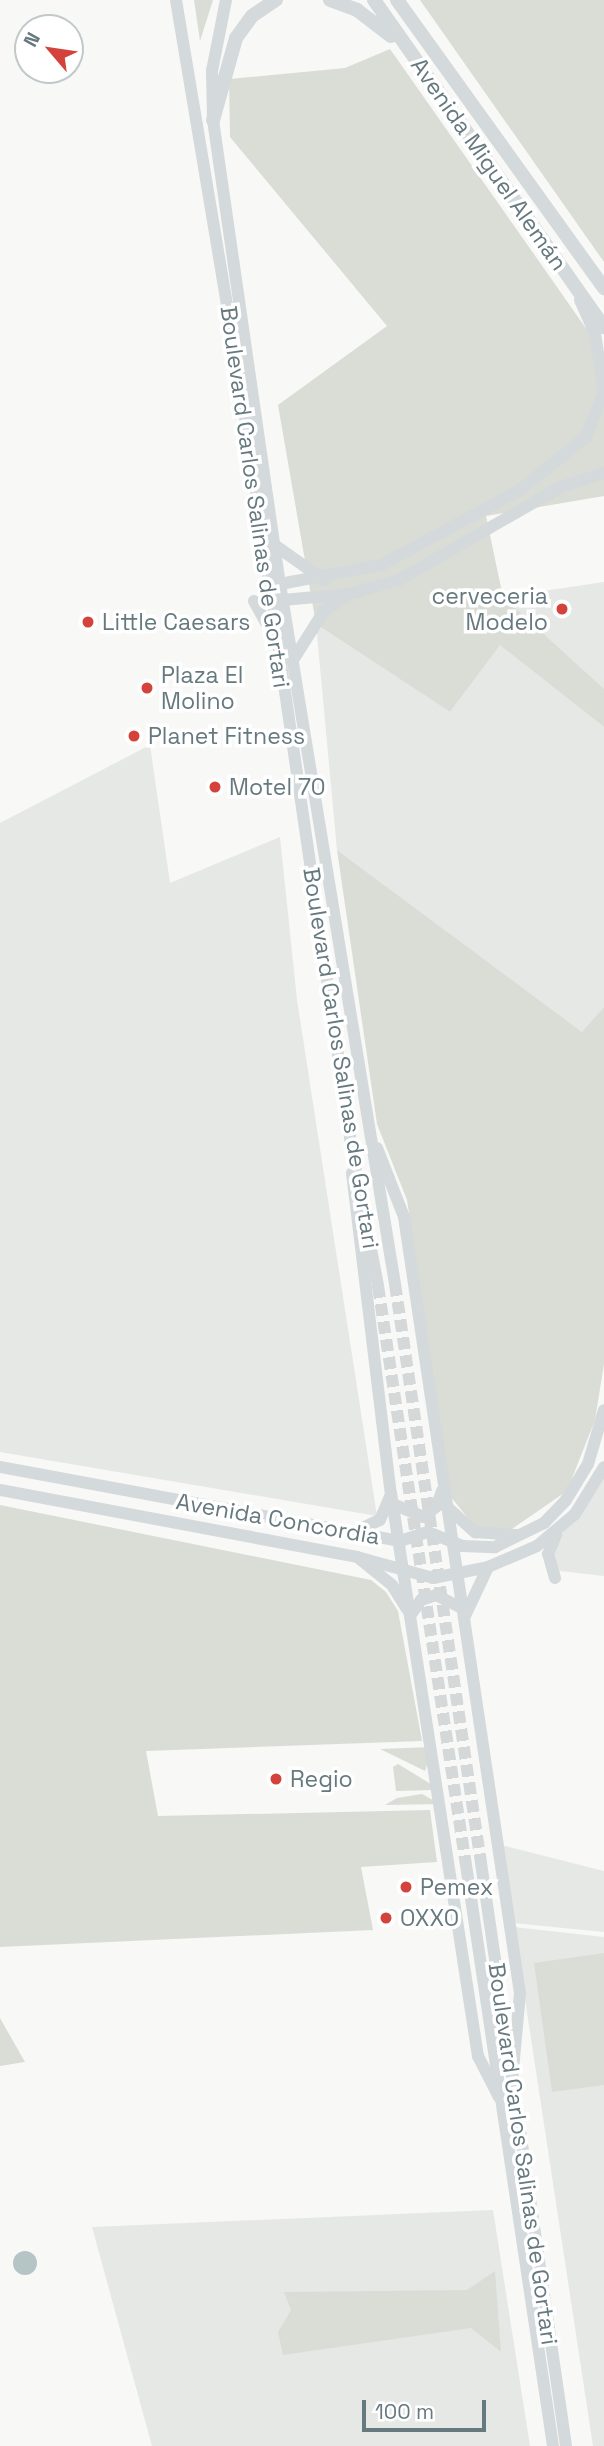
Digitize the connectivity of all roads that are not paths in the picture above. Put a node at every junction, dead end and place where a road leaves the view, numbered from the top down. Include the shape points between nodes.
1 (176, 0) edge
2 (226, 0) edge
3 (276, 0) edge
4 (330, 0) edge
5 (374, 0) edge
6 (397, 0) edge
7 (406, 0) edge
8 (344, 2) edge
9 (421, 30) junction
10 (417, 63) junction
11 (214, 120) junction
12 (561, 266) junction
13 (604, 288) edge
14 (604, 327) edge
15 (604, 390) edge
16 (602, 411) edge
17 (604, 473) edge
18 (276, 546) junction
19 (324, 580) junction
20 (280, 584) junction
21 (349, 594) junction
22 (283, 600) junction
23 (254, 601) dead end
24 (278, 654) junction
25 (293, 660) junction
26 (373, 1141) junction
27 (351, 1144) junction
28 (395, 1284) tunnel mouth
29 (379, 1286) tunnel mouth
30 (604, 1410) edge
31 (0, 1466) edge
32 (604, 1467) edge
33 (0, 1490) edge
34 (442, 1490) junction
35 (392, 1498) junction
36 (446, 1506) junction
37 (560, 1529) junction
38 (344, 1531) junction
39 (527, 1534) junction
40 (400, 1541) junction
41 (450, 1541) junction
42 (357, 1557) junction
43 (488, 1567) junction
44 (404, 1570) junction
45 (453, 1574) junction
46 (555, 1577) dead end
47 (460, 1608) junction
48 (412, 1617) junction
49 (463, 1622) junction
50 (481, 1863) tunnel mouth
51 (466, 1865) tunnel mouth
52 (512, 2081) junction
53 (499, 2097) junction
54 (553, 2446) edge
55 (566, 2446) edge

1 - 24 main road, Boulevard Carlos Salinas de Gortari
2 - 11 main road, Boulevard Carlos Salinas de Gortari via 212,71
3 - 11 highway via 252,16 236,38
4 - 8 highway
5 - 10 highway, Avenida Miguel Alemán
6 - 9 highway, Avenida Miguel Alemán
7 - 9 highway
8 - 10 highway
9 - 13 highway, Avenida Miguel Alemán
10 - 12 highway, Avenida Miguel Alemán
11 - 18 main road, Boulevard Carlos Salinas de Gortari
12 - 14 highway, Avenida Miguel Alemán
12 - 15 main road via 595,334
15 - 16 main road
16 - 19 main road via 566,458 520,490 405,554
17 - 21 main road via 561,487 432,566
18 - 19 main road
18 - 20 main road, Boulevard Carlos Salinas de Gortari
19 - 20 main road
20 - 22 main road, Boulevard Carlos Salinas de Gortari
21 - 22 main road
21 - 25 main road via 324,611
22 - 25 main road, Boulevard Carlos Salinas de Gortari
23 - 24 main road
24 - 27 main road, Boulevard Carlos Salinas de Gortari
25 - 26 main road, Boulevard Carlos Salinas de Gortari
26 - 28 main road, Boulevard Carlos Salinas de Gortari
26 - 34 main road via 404,1217
27 - 29 main road, Boulevard Carlos Salinas de Gortari
27 - 35 main road via 352,1210
30 - 39 main road, Avenida Concordia via 573,1491
31 - 38 main road, Avenida Concordia
32 - 37 main road, Avenida Concordia
33 - 42 main road, Avenida Concordia
34 - 35 main road via 437,1506 423,1517
34 - 36 main road
35 - 38 main road via 375,1524
35 - 40 main road
36 - 39 main road via 483,1535
36 - 41 main road
37 - 43 main road, Avenida Concordia
37 - 46 main road via 548,1554
38 - 40 main road, Avenida Concordia
39 - 41 main road, Avenida Concordia via 495,1547
40 - 41 main road, Avenida Concordia via 421,1532
40 - 44 main road
41 - 45 main road
42 - 44 main road, Avenida Concordia
42 - 48 main road via 392,1585
43 - 45 main road, Avenida Concordia
43 - 49 main road
44 - 45 main road, Avenida Concordia via 433,1578
44 - 48 main road
45 - 47 main road
47 - 48 main road via 436,1595
47 - 49 main road
48 - 53 main road via 478,2056
49 - 52 main road via 520,1993
50 - 52 main road, Boulevard Carlos Salinas de Gortari
51 - 53 main road, Boulevard Carlos Salinas de Gortari
52 - 55 main road, Boulevard Carlos Salinas de Gortari
53 - 54 main road, Boulevard Carlos Salinas de Gortari

